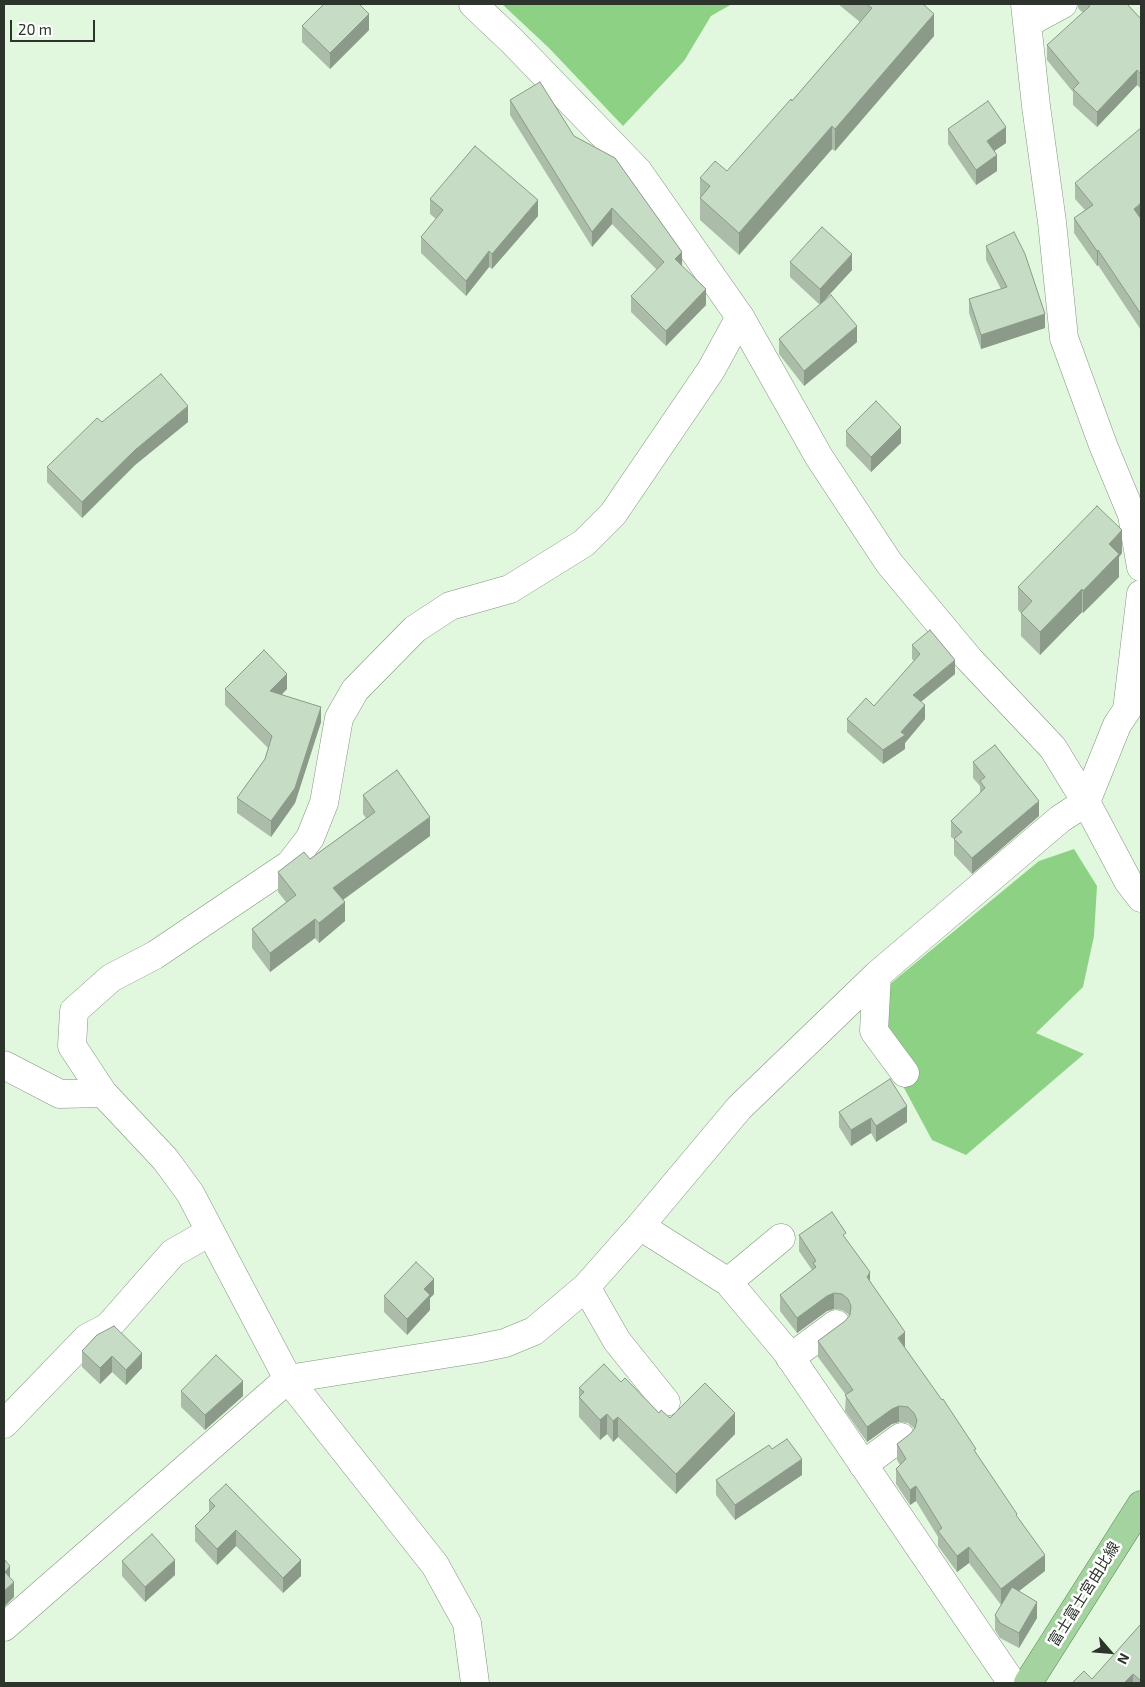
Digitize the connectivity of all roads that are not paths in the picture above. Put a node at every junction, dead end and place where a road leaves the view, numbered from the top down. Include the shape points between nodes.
1 (473, 4) edge
2 (1063, 4) edge
3 (1027, 14) edge
4 (740, 317) junction
5 (1141, 567) edge
6 (1141, 594) edge
7 (1086, 802) junction
8 (1141, 898) edge
9 (877, 975) junction
10 (4, 1065) edge
11 (905, 1073) dead end
12 (103, 1093) junction
13 (640, 1226) junction
14 (210, 1232) junction
15 (781, 1238) dead end
16 (728, 1282) junction
17 (586, 1287) junction
18 (836, 1324) dead end
19 (790, 1358) junction
20 (288, 1379) junction
21 (666, 1402) dead end
22 (4, 1424) edge
23 (901, 1437) dead end
24 (863, 1465) junction
25 (1141, 1504) edge
26 (4, 1627) edge
27 (475, 1683) edge
28 (1012, 1683) edge
29 (1028, 1683) edge

1 - 4 street via 638,171
2 - 3 street
3 - 5 street via 1064,338 1132,515
4 - 7 street via 819,457 889,563 968,659 1054,748
4 - 12 street via 711,370 613,514 584,544 510,589 450,606 415,628 355,690 339,718 324,803 310,838 290,864 155,955 111,978 74,1011 72,1046
6 - 7 street via 1127,710 1117,725
7 - 8 street via 1128,881
7 - 9 street via 1060,819
9 - 11 street via 874,1031
9 - 13 street via 739,1108
10 - 12 street via 60,1094
12 - 14 street via 170,1166 190,1192
13 - 16 street
13 - 17 street
14 - 20 street
14 - 22 street via 173,1253 108,1326 87,1338
15 - 16 street
16 - 19 street
17 - 20 street via 529,1322 505,1343
17 - 21 street via 617,1341
18 - 19 street
19 - 24 street
20 - 26 street
20 - 27 street via 435,1565 467,1623
23 - 24 street
24 - 28 street
25 - 29 main road, 富士富士宮由比線

